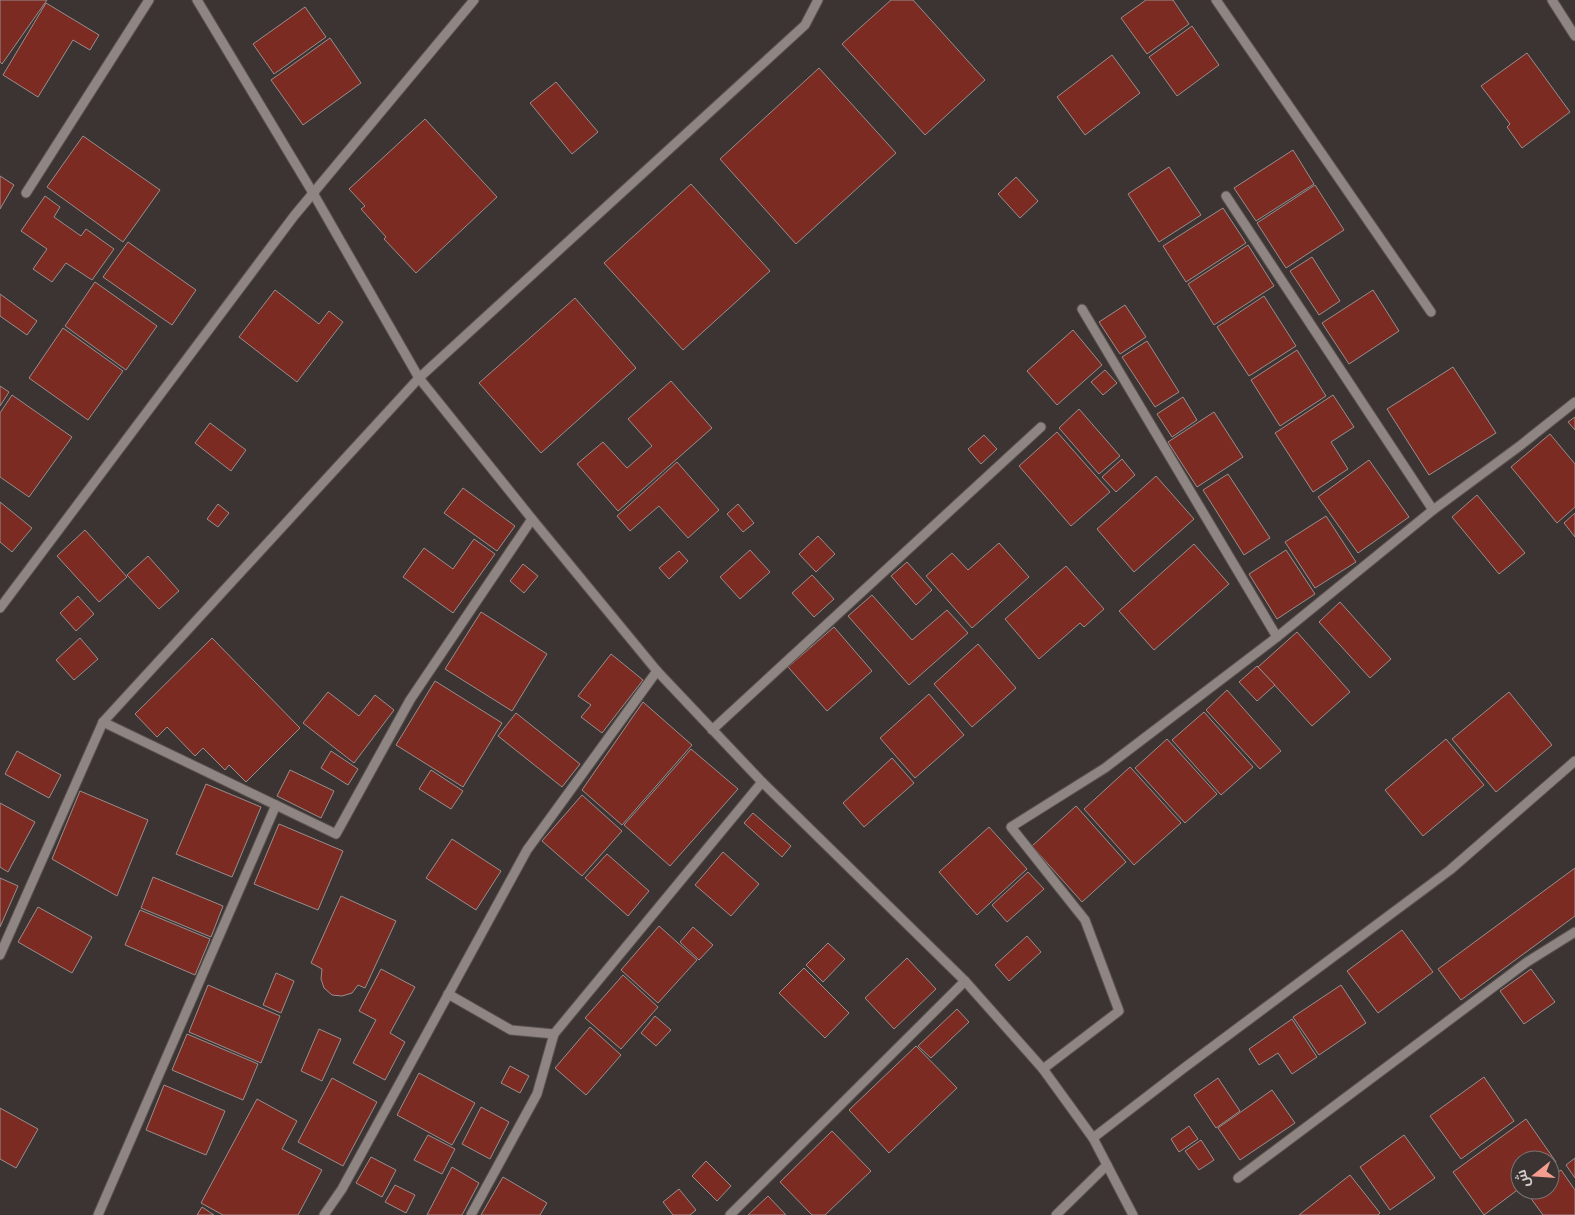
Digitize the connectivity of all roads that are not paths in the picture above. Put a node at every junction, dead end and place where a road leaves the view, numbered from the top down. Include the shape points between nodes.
1 (149, 0) edge
2 (197, 0) edge
3 (474, 0) edge
4 (818, 0) edge
5 (1216, 0) edge
6 (1552, 0) edge
7 (1575, 36) edge
8 (26, 193) dead end
9 (313, 193) junction
10 (1226, 196) dead end
11 (1082, 309) dead end
12 (1431, 312) dead end
13 (419, 378) junction
14 (1575, 402) edge
15 (1041, 427) dead end
16 (1433, 510) junction
17 (532, 519) junction
18 (0, 608) edge
19 (1277, 637) junction
20 (657, 671) junction
21 (103, 722) junction
22 (712, 730) junction
23 (1575, 762) edge
24 (762, 782) junction
25 (276, 805) junction
26 (1575, 932) edge
27 (0, 955) edge
28 (964, 981) junction
29 (448, 994) junction
30 (554, 1034) junction
31 (1043, 1069) junction
32 (1093, 1138) junction
33 (1107, 1165) junction
34 (1238, 1178) dead end
35 (98, 1215) edge
36 (324, 1215) edge
37 (470, 1215) edge
38 (730, 1215) edge
39 (1056, 1215) edge
40 (1133, 1215) edge

1 - 8 street
2 - 9 street
3 - 9 street
4 - 13 street via 805,25
5 - 12 street
6 - 7 street
9 - 13 street
9 - 18 street
10 - 16 street
11 - 19 street
13 - 17 street
13 - 21 street
14 - 16 street
15 - 22 street
16 - 19 street
17 - 20 street
17 - 25 street via 410,700 336,834
19 - 31 street via 1105,768 1011,827 1085,920 1119,1011
20 - 22 street
20 - 29 street via 527,850
21 - 25 street
21 - 27 street
22 - 24 street
23 - 32 street via 1450,870
24 - 28 street
24 - 30 street
25 - 35 street
26 - 34 street via 1520,968
28 - 31 street
28 - 38 street
29 - 30 street via 511,1030
29 - 36 street via 342,1189
30 - 37 street via 537,1094
31 - 32 street
32 - 33 street
33 - 39 street
33 - 40 street

